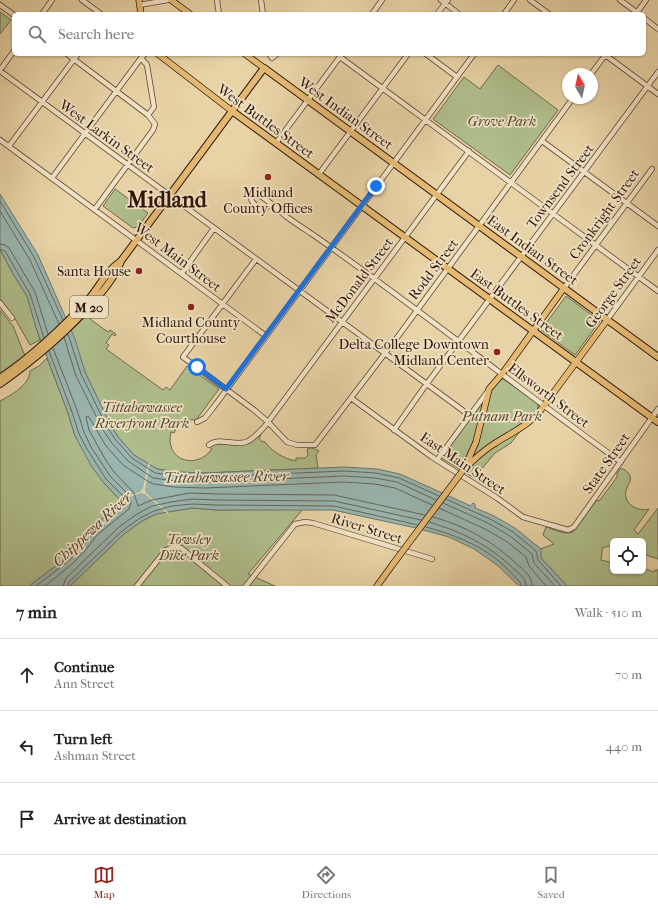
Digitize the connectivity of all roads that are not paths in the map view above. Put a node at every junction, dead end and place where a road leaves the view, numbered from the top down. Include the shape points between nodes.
1 (52, 0) edge
2 (82, 0) edge
3 (169, 0) edge
4 (217, 0) edge
5 (261, 0) edge
6 (382, 0) edge
7 (514, 0) edge
8 (530, 0) edge
9 (620, 0) edge
10 (646, 0) edge
11 (445, 1) edge
12 (139, 2) edge
13 (0, 5) edge
14 (43, 12) edge
15 (98, 12) edge
16 (141, 12) edge
17 (187, 12) edge
18 (219, 12) edge
19 (263, 12) edge
20 (373, 12) edge
21 (438, 12) edge
22 (457, 12) edge
23 (505, 12) edge
24 (546, 12) edge
25 (635, 12) edge
26 (638, 12) edge
27 (12, 14) edge
28 (646, 19) edge
29 (658, 28) edge
30 (12, 54) edge
31 (69, 56) edge
32 (76, 56) edge
33 (161, 56) edge
34 (248, 56) edge
35 (340, 56) edge
36 (342, 56) edge
37 (406, 56) edge
38 (429, 56) edge
39 (473, 56) edge
40 (604, 56) edge
41 (608, 56) edge
42 (141, 58) joint
43 (74, 59) junction
44 (264, 68) junction
45 (595, 68) edge
46 (0, 70) edge
47 (658, 72) edge
48 (457, 77) junction
49 (647, 86) junction
50 (382, 88) junction
51 (117, 91) junction
52 (658, 94) edge
53 (308, 100) junction
54 (42, 102) junction
55 (570, 104) edge
56 (232, 111) junction
57 (148, 114) junction
58 (426, 120) junction
59 (350, 131) junction
60 (85, 134) junction
61 (0, 140) edge
62 (542, 141) junction
63 (276, 143) junction
64 (9, 146) junction
65 (469, 151) junction
66 (394, 163) junction
67 (127, 165) junction
68 (652, 169) dead end
69 (584, 171) junction
70 (319, 174) junction
71 (52, 178) junction
72 (511, 183) junction
73 (437, 195) junction
74 (170, 196) junction
75 (627, 203) junction
76 (270, 204) dead end
77 (362, 205) junction
78 (95, 209) junction
79 (553, 214) junction
80 (479, 226) junction
81 (658, 226) edge
82 (214, 228) junction
83 (405, 237) junction
84 (137, 240) junction
85 (596, 246) junction
86 (331, 247) junction
87 (658, 250) edge
88 (521, 256) junction
89 (256, 259) junction
90 (447, 268) junction
91 (182, 273) junction
92 (638, 277) junction
93 (374, 279) junction
94 (564, 288) junction
95 (299, 290) junction
96 (658, 291) edge
97 (490, 299) junction
98 (0, 303) edge
99 (223, 304) junction
100 (416, 310) junction
101 (12, 318) dead end
102 (607, 320) junction
103 (342, 322) junction
104 (533, 331) junction
105 (266, 336) junction
106 (459, 341) junction
107 (385, 353) junction
108 (658, 357) edge
109 (26, 362) junction
110 (576, 362) junction
111 (502, 374) junction
112 (0, 378) edge
113 (0, 384) edge
114 (427, 384) junction
115 (226, 389) junction
116 (489, 389) junction
117 (351, 398) junction
118 (544, 406) junction
119 (658, 410) edge
120 (470, 415) junction
121 (652, 418) junction
122 (197, 422) dead end
123 (268, 422) junction
124 (658, 422) edge
125 (394, 430) junction
126 (209, 444) dead end
127 (437, 460) junction
128 (621, 462) junction
129 (464, 469) junction
130 (571, 530) joint
131 (432, 560) dead end
132 (137, 586) edge
133 (227, 586) edge
134 (246, 586) edge
135 (377, 586) edge

1 - 14 street
2 - 15 street
3 - 12 street
3 - 17 main road
4 - 18 street
5 - 19 street
6 - 20 street
7 - 23 street
8 - 24 street
9 - 25 street
10 - 26 street
11 - 21 street
11 - 22 street
12 - 16 main road
13 - 27 street
28 - 29 street
30 - 46 street
31 - 43 street
32 - 43 street
33 - 56 main road, West Buttles Street
34 - 44 main road, West Indian Street
35 - 53 street
36 - 50 street
37 - 50 street
38 - 48 street
39 - 48 street
40 - 45 street
41 - 49 street
42 - 51 street
42 - 57 street via 147,65 154,107
43 - 51 street
43 - 54 street
44 - 53 highway, West Indian Street
44 - 56 highway, M 20
46 - 54 street, West Larkin Street
47 - 49 street, Townsend Street
48 - 58 street
49 - 52 street
49 - 69 street, Townsend Street
50 - 58 street
50 - 59 street
51 - 57 street
51 - 60 street
53 - 59 highway, West Indian Street
53 - 63 street
54 - 60 street, West Larkin Street
54 - 64 street
55 - 62 street, Rodd Street
56 - 63 highway, West Buttles Street
56 - 74 highway, M 20
57 - 67 street via 155,124 153,130
58 - 65 street
58 - 66 street
59 - 66 highway, West Indian Street
59 - 70 street
60 - 67 street, West Larkin Street
60 - 71 street
61 - 64 street, West Main Street
62 - 69 street
62 - 72 street, Rodd Street
63 - 70 highway, West Buttles Street
64 - 71 street, West Main Street
65 - 72 street
65 - 73 street, McDonald Street
66 - 73 highway, East Indian Street
66 - 77 street
67 - 74 street, West Larkin Street
67 - 78 street
68 - 75 street, Cronkright Street
69 - 75 street
69 - 79 street, Townsend Street
70 - 77 highway, West Buttles Street
71 - 78 street, West Main Street
72 - 79 street
72 - 80 street, Rodd Street
73 - 80 highway, East Indian Street
73 - 83 street, McDonald Street
74 - 82 street, West Larkin Street
74 - 84 highway, M 20
75 - 81 street
75 - 85 street, Cronkright Street
76 - 86 street, Ellsworth Street
77 - 83 highway, East Buttles Street
77 - 86 street
78 - 84 street, West Main Street
79 - 85 street
79 - 88 street, Townsend Street
80 - 88 highway, East Indian Street
80 - 90 street, Rodd Street
82 - 89 street, West Larkin Street
82 - 91 street
83 - 90 highway, East Buttles Street
83 - 93 street, McDonald Street
84 - 91 street, West Main Street
84 - 109 highway, M 20 via 121,261 118,270 107,280 78,319 54,342
85 - 92 street
85 - 94 street, Cronkright Street
86 - 93 street, Ellsworth Street
86 - 95 street
87 - 92 street, George Street
88 - 94 highway, East Indian Street
88 - 97 street, Townsend Street
89 - 95 street, West Larkin Street
89 - 99 street
90 - 97 highway, East Buttles Street
90 - 100 street, Rodd Street
91 - 99 street, West Main Street
92 - 96 street
92 - 102 street, George Street
93 - 100 street, Ellsworth Street
93 - 103 street, McDonald Street
94 - 102 highway, East Indian Street
94 - 104 main road, Cronkright Street
95 - 103 street, West Larkin Street
95 - 105 street
97 - 104 highway, East Buttles Street
97 - 106 street, Townsend Street
98 - 101 street
99 - 105 street, West Main Street
99 - 115 street via 183,357
100 - 106 street, Ellsworth Street
100 - 107 street, Rodd Street
102 - 108 highway, East Indian Street
102 - 110 main road, George Street
103 - 107 street, West Larkin Street
103 - 123 street, McDonald Street
104 - 110 highway, East Buttles Street
104 - 111 main road, Cronkright Street
105 - 115 street
106 - 111 street, Ellsworth Street
106 - 114 street, Townsend Street
107 - 114 street, West Larkin Street
107 - 117 street, Rodd Street
109 - 112 highway, M 20
109 - 113 highway, M 20
110 - 118 main road, George Street
110 - 121 highway, East Buttles Street
111 - 116 main road, Cronkright Street
111 - 118 street, Ellsworth Street
114 - 120 street, West Larkin Street
114 - 125 street, Townsend Street
115 - 122 street via 205,418
115 - 123 street
116 - 120 street
116 - 129 main road via 476,442
117 - 123 street, Rodd Street via 315,445 305,446 287,442
117 - 125 street, East Main Street
118 - 128 street, Ellsworth Street
118 - 129 main road, George Street via 530,422 487,448
119 - 121 street, State Street
120 - 127 street
121 - 124 highway, East Buttles Street
121 - 128 street, State Street
123 - 126 street, McDonald Street via 252,439 245,442 215,441
125 - 127 street, East Main Street
127 - 130 street, East Main Street via 523,517
128 - 130 street, State Street
129 - 135 main road, bridge
131 - 134 street, River Street via 305,522 295,524
132 - 133 street via 166,550 176,546

